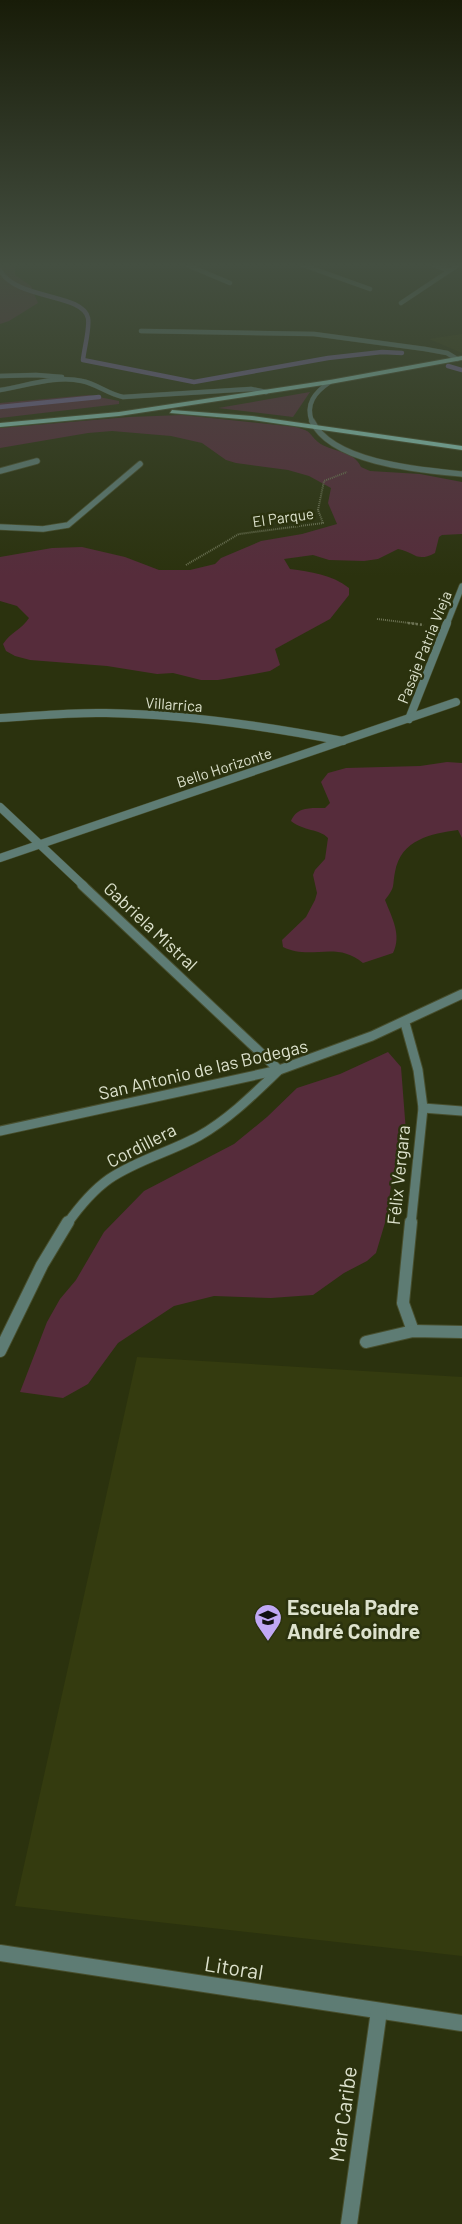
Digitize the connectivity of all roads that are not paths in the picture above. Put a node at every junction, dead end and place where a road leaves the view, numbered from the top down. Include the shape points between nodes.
1 (405, 369) edge
2 (0, 376) edge
3 (72, 380) junction
4 (330, 382) junction
5 (0, 390) edge
6 (266, 392) junction
7 (119, 414) junction
8 (0, 425) edge
9 (316, 427) junction
10 (462, 448) edge
11 (36, 461) dead end
12 (140, 464) dead end
13 (0, 471) edge
14 (462, 474) edge
15 (0, 527) edge
16 (462, 586) edge
17 (456, 702) dead end
18 (0, 718) edge
19 (409, 719) junction
20 (344, 742) junction
21 (0, 807) edge
22 (40, 843) junction
23 (0, 858) edge
24 (462, 994) edge
25 (405, 1023) junction
26 (279, 1070) junction
27 (423, 1108) junction
28 (462, 1111) edge
29 (0, 1131) edge
30 (413, 1331) junction
31 (462, 1332) edge
32 (366, 1342) dead end
33 (0, 1351) edge
34 (0, 1953) edge
35 (379, 2010) junction
36 (462, 2023) edge
37 (349, 2224) edge

1 - 4 main road
2 - 3 street via 47,375
3 - 5 street
3 - 6 street via 87,382 123,397 251,388
4 - 6 main road
4 - 9 street via 310,402 309,414
6 - 7 main road
7 - 8 main road
7 - 9 main road via 197,413
9 - 10 main road
9 - 14 street via 328,441 355,453 405,466
11 - 13 street
12 - 15 street via 68,524 58,528
16 - 19 street, Pasaje Patria Vieja
17 - 19 street, Bello Horizonte
18 - 20 street, Villarrica via 72,713 152,715 231,722
19 - 20 street, Bello Horizonte
20 - 22 street, Bello Horizonte
21 - 22 street, Gabriela Mistral
22 - 23 street, Bello Horizonte
22 - 26 street, Gabriela Mistral
24 - 25 street, San Antonio de las Bodegas
25 - 26 street, San Antonio de las Bodegas via 316,1060
25 - 27 street, Félix Vergara via 418,1070
26 - 29 street, San Antonio de las Bodegas
26 - 33 street, Cordillera via 225,1119 171,1149 140,1160 118,1173 81,1204 63,1226
27 - 28 street
27 - 30 street, Félix Vergara via 403,1303
30 - 31 street
30 - 32 street
34 - 35 street, Litoral
35 - 36 street, Litoral
35 - 37 street, Mar Caribe

